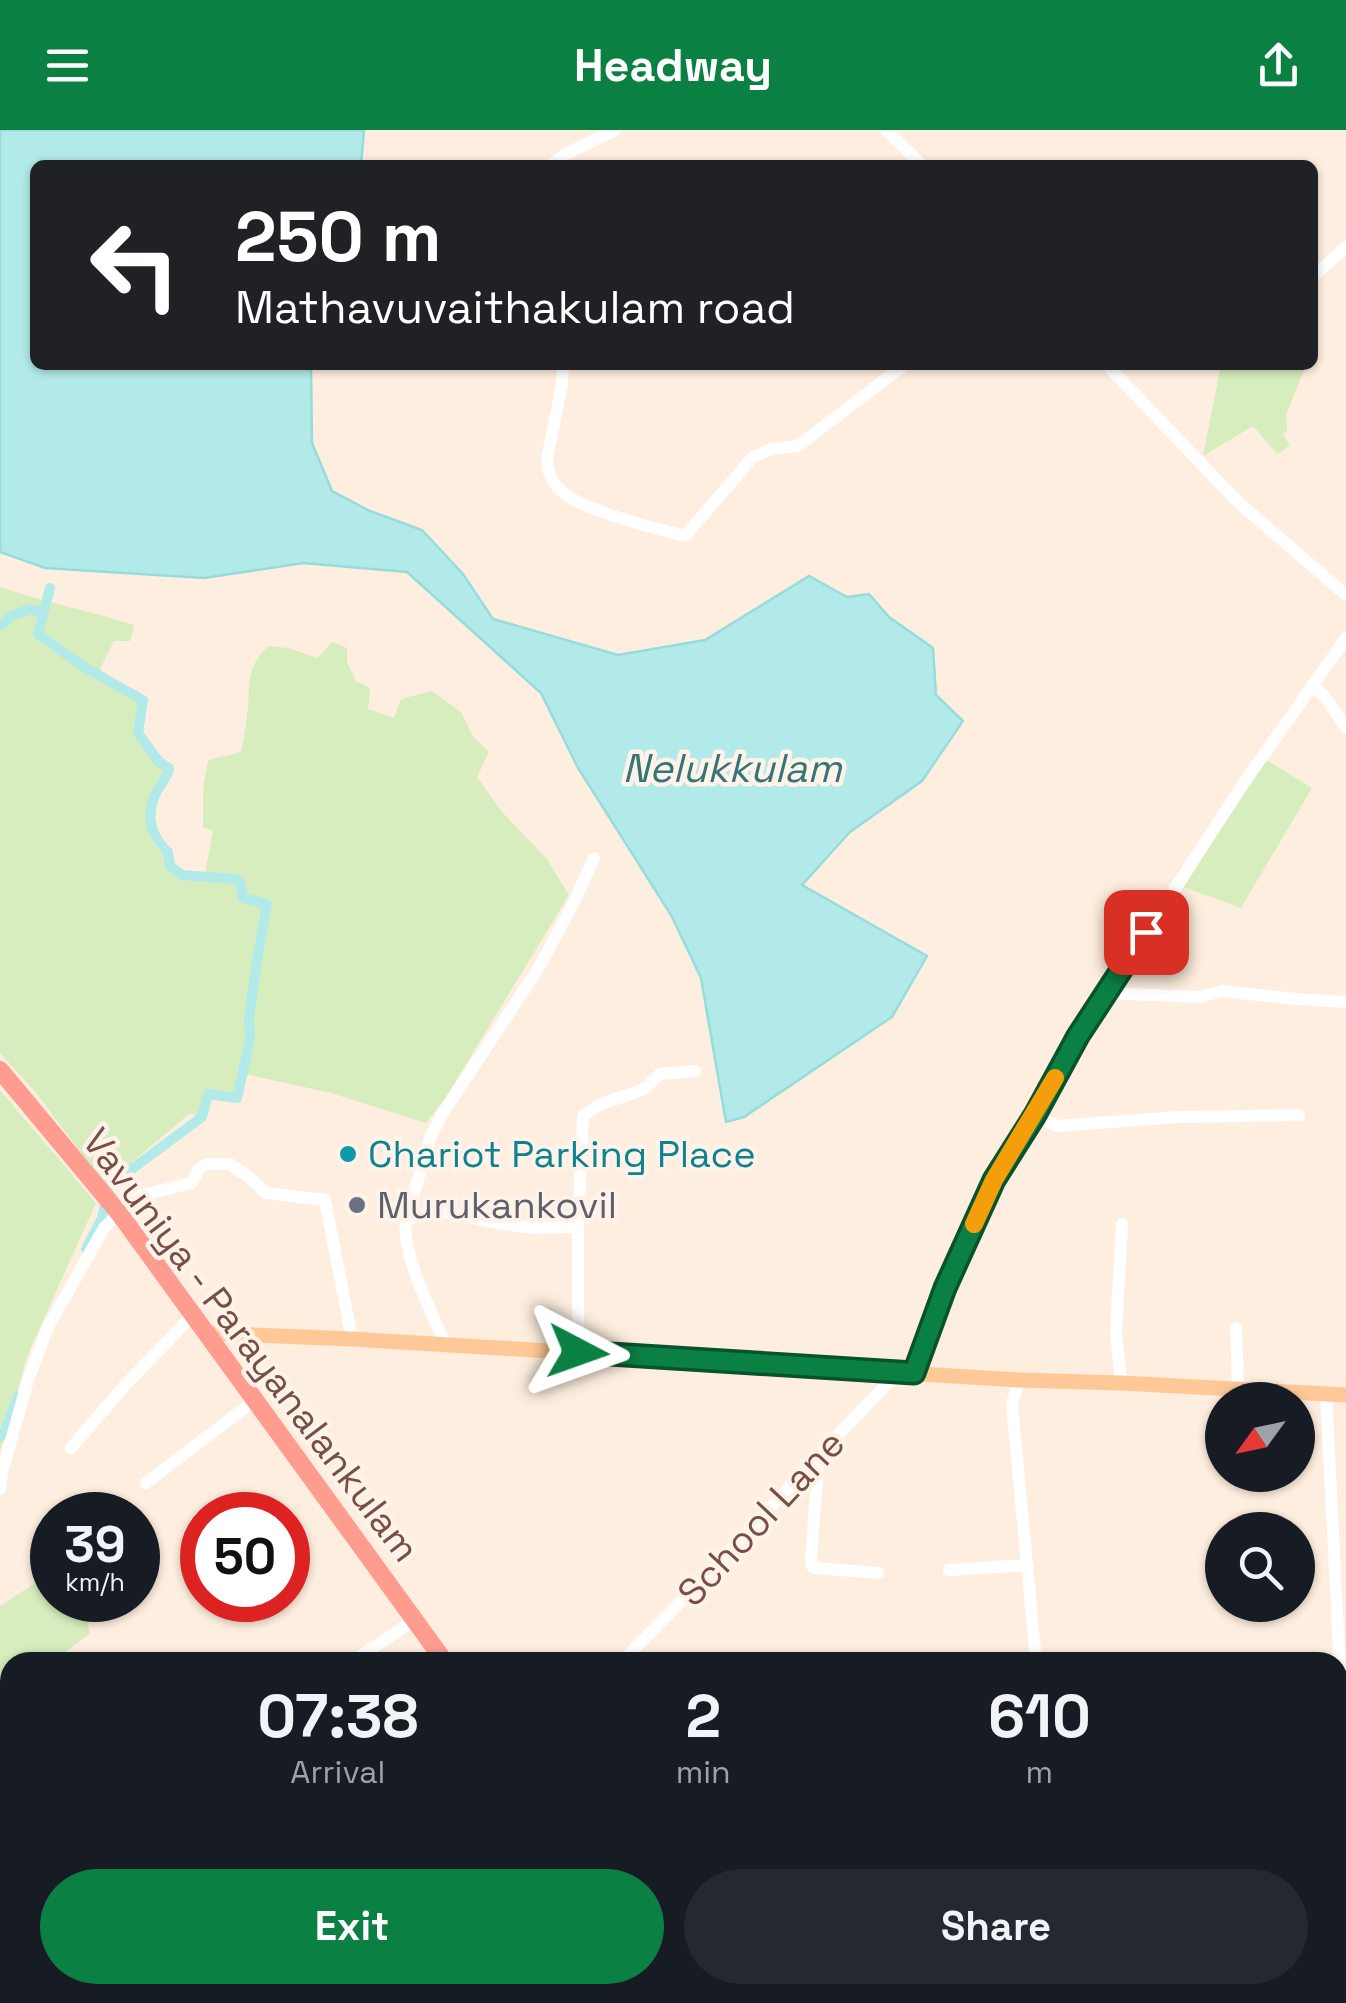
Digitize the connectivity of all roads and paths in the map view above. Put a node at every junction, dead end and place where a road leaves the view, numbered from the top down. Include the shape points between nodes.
1 (615, 130) edge
2 (886, 130) edge
3 (557, 160) edge
4 (917, 160) edge
5 (1346, 246) edge
6 (1318, 272) edge
7 (563, 370) edge
8 (895, 370) edge
9 (1111, 370) edge
10 (1346, 595) edge
11 (1346, 638) edge
12 (1312, 686) junction
13 (1346, 728) edge
14 (594, 858) dead end
15 (1104, 993) junction
16 (1346, 1002) edge
17 (0, 1070) edge
18 (695, 1070) dead end
19 (1299, 1114) dead end
20 (1035, 1115) junction
21 (116, 1210) junction
22 (406, 1220) junction
23 (1122, 1224) dead end
24 (578, 1228) junction
25 (192, 1316) junction
26 (1236, 1328) dead end
27 (204, 1333) junction
28 (352, 1339) junction
29 (445, 1344) junction
30 (578, 1352) junction
31 (907, 1373) junction
32 (1019, 1380) junction
33 (1238, 1382) edge
34 (1121, 1383) junction
35 (1205, 1387) edge
36 (1315, 1393) edge
37 (1326, 1394) junction
38 (1346, 1395) edge
39 (254, 1401) junction
40 (71, 1448) dead end
41 (820, 1454) junction
42 (146, 1483) dead end
43 (0, 1489) edge
44 (1028, 1565) junction
45 (950, 1570) dead end
46 (878, 1573) dead end
47 (414, 1620) junction
48 (367, 1652) edge
49 (438, 1652) edge
50 (631, 1652) edge
51 (1035, 1652) edge
52 (1339, 1652) edge

1 - 3 street
2 - 4 street
5 - 6 street
7 - 8 street via 547,458 557,487 636,524 685,536 753,457 798,446
9 - 10 street via 1240,504
11 - 12 street
12 - 13 street
12 - 15 street
14 - 22 street via 538,969 441,1116
15 - 16 street via 1200,997 1222,991
15 - 20 street
17 - 21 highway, Vavuniya - Parayanalankulam
18 - 24 street via 660,1074 644,1089 583,1116
19 - 20 street via 1057,1126
20 - 31 street via 994,1180
21 - 25 highway, Vavuniya - Parayanalankulam
21 - 28 street via 142,1195 192,1183 208,1164 230,1164 266,1193 324,1200
21 - 43 street via 48,1327
22 - 24 street via 440,1211 496,1224
22 - 29 street via 412,1264
23 - 34 street via 1116,1330
24 - 30 street
25 - 27 highway, Vavuniya - Parayanalankulam
25 - 40 street
26 - 33 street
27 - 28 main road
27 - 39 highway, Vavuniya - Parayanalankulam
28 - 29 main road
29 - 30 main road
30 - 31 main road
31 - 32 main road
31 - 41 street, School Lane
32 - 34 main road
32 - 44 street via 1012,1404
34 - 35 main road
36 - 37 main road
37 - 38 main road
37 - 52 street
39 - 42 street
39 - 47 highway, Vavuniya - Parayanalankulam
41 - 46 street via 812,1566
41 - 50 street, School Lane
44 - 45 street
44 - 51 street
47 - 48 street
47 - 49 highway, Vavuniya - Parayanalankulam

